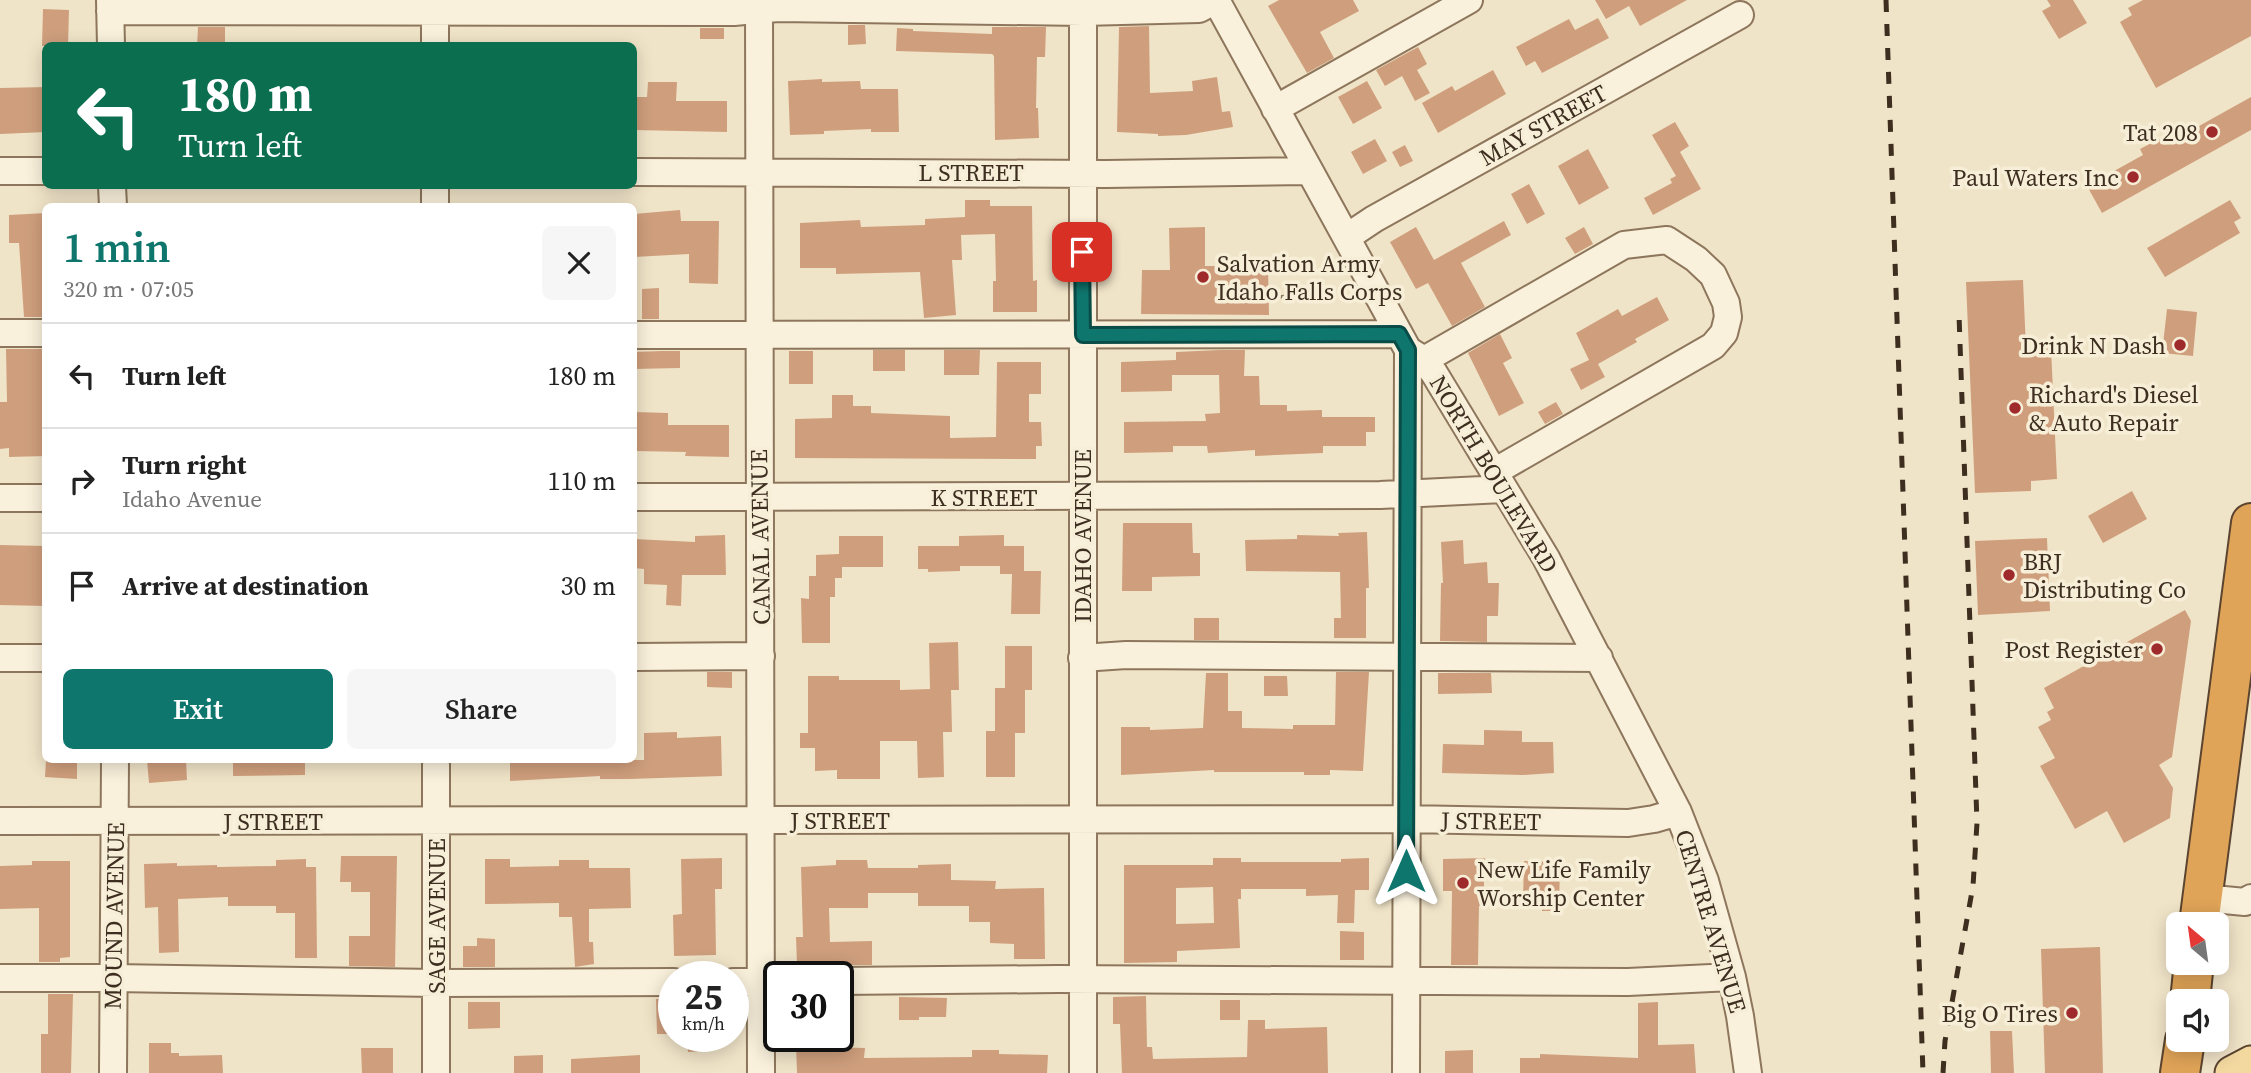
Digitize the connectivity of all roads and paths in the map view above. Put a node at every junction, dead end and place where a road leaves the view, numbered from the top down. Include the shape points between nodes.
1 (1216, 0) edge
2 (1469, 0) edge
3 (759, 5) edge
4 (110, 6) edge
5 (435, 6) edge
6 (1083, 6) edge
7 (1740, 15) dead end
8 (111, 42) edge
9 (435, 42) edge
10 (1275, 109) junction
11 (1309, 170) junction
12 (0, 171) edge
13 (42, 171) edge
14 (637, 172) edge
15 (759, 173) junction
16 (1081, 173) junction
17 (1347, 237) junction
18 (1300, 296) dead end
19 (1272, 297) dead end
20 (0, 333) edge
21 (42, 333) edge
22 (637, 335) edge
23 (1083, 335) junction
24 (759, 336) junction
25 (1410, 348) junction
26 (1498, 481) junction
27 (1406, 494) junction
28 (637, 496) edge
29 (759, 497) junction
30 (1083, 497) junction
31 (0, 498) edge
32 (42, 498) edge
33 (2250, 539) edge
34 (761, 656) junction
35 (1406, 656) junction
36 (637, 657) edge
37 (0, 658) edge
38 (42, 658) edge
39 (1082, 658) junction
40 (1599, 658) junction
41 (2242, 658) edge
42 (2238, 725) edge
43 (115, 763) edge
44 (436, 763) edge
45 (1678, 811) junction
46 (761, 819) junction
47 (1406, 819) junction
48 (0, 821) edge
49 (436, 821) junction
50 (1082, 821) junction
51 (116, 822) junction
52 (2251, 898) edge
53 (2201, 911) edge
54 (769, 961) edge
55 (1732, 977) junction
56 (0, 978) edge
57 (113, 978) junction
58 (1084, 979) junction
59 (854, 981) edge
60 (658, 982) edge
61 (1406, 982) junction
62 (436, 983) junction
63 (763, 1052) edge
64 (2183, 1052) edge
65 (2251, 1063) edge
66 (113, 1073) edge
67 (436, 1073) edge
68 (761, 1073) edge
69 (1083, 1073) edge
70 (1406, 1073) edge
71 (1748, 1073) edge
72 (2180, 1073) edge
73 (2232, 1073) edge

1 - 6 street via 1199,9
1 - 10 street, NORTH BOULEVARD
2 - 10 street
3 - 5 street via 734,12
3 - 6 street
3 - 15 street, CANAL AVENUE
4 - 5 street
4 - 8 street
5 - 9 street
6 - 16 street, IDAHO AVENUE
7 - 17 street, MAY STREET
10 - 11 street, NORTH BOULEVARD
11 - 16 street, L STREET
11 - 17 street, NORTH BOULEVARD
12 - 13 street
14 - 15 street, L STREET
15 - 16 street, L STREET
15 - 24 street, CANAL AVENUE
16 - 23 street, IDAHO AVENUE
17 - 25 street, NORTH BOULEVARD
18 - 19 path
20 - 21 street
22 - 24 street
23 - 24 street
23 - 25 street
23 - 30 street, IDAHO AVENUE
24 - 29 street, CANAL AVENUE
25 - 26 street, NORTH BOULEVARD
25 - 26 street via 1624,246 1667,240 1713,275 1728,317 1713,346
25 - 27 street
26 - 27 street, K STREET
26 - 40 street, NORTH BOULEVARD via 1546,558
27 - 30 street, K STREET
27 - 35 street
28 - 29 street, K STREET
29 - 30 street, K STREET
29 - 34 street, CANAL AVENUE
30 - 39 street, IDAHO AVENUE
31 - 32 street
33 - 41 highway
34 - 36 street
34 - 46 street, CANAL AVENUE
35 - 39 street
35 - 40 street
35 - 47 street
37 - 38 street
39 - 50 street, IDAHO AVENUE
40 - 45 street, NORTH BOULEVARD
41 - 42 highway
42 - 53 highway
43 - 51 street, MOUND AVENUE
44 - 49 street, SAGE AVENUE
45 - 47 street, J STREET via 1628,823
45 - 55 street, CENTRE AVENUE via 1705,881
46 - 49 street, J STREET
46 - 50 street, J STREET
46 - 54 street, CANAL AVENUE
47 - 50 street, J STREET
47 - 61 street
48 - 51 street, J STREET
49 - 51 street, J STREET
49 - 62 street, SAGE AVENUE
50 - 58 street, IDAHO AVENUE
51 - 57 street, MOUND AVENUE
52 - 53 street
55 - 61 street
55 - 71 street, CENTRE AVENUE
56 - 57 street
57 - 62 street
57 - 66 street, MOUND AVENUE
58 - 59 street
58 - 61 street
58 - 69 street, IDAHO AVENUE
60 - 62 street
61 - 70 street
62 - 67 street, SAGE AVENUE
63 - 68 street, CANAL AVENUE
64 - 72 highway
65 - 73 main road

